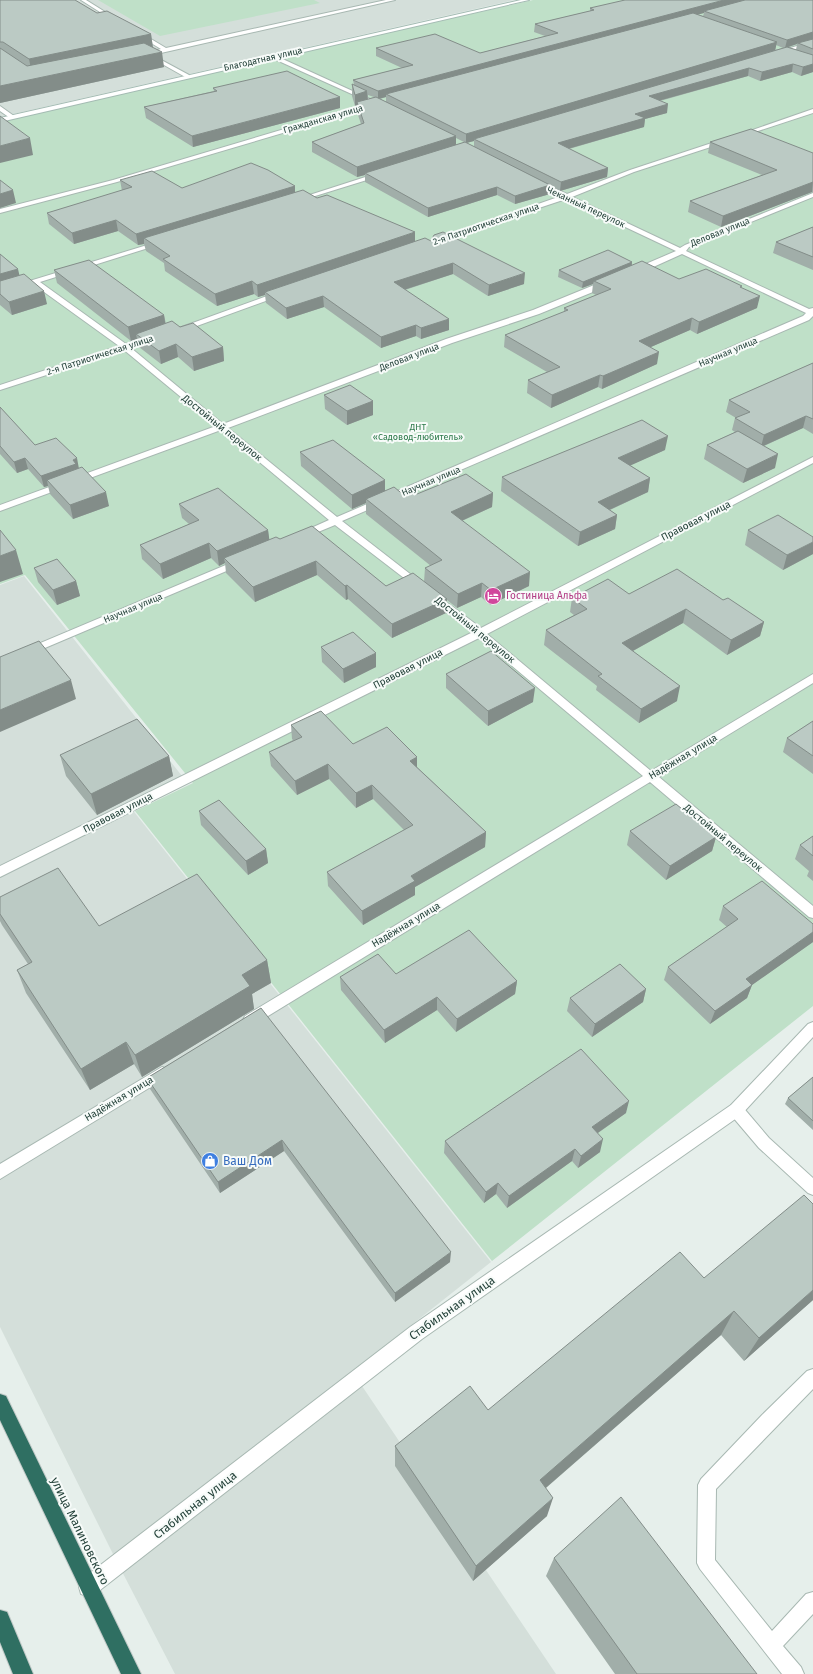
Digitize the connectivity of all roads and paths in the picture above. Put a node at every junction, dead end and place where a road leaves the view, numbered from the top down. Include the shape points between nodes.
1 (83, 0) edge
2 (394, 0) edge
3 (526, 0) edge
4 (339, 6) dead end
5 (346, 10) junction
6 (124, 25) edge
7 (131, 29) edge
8 (813, 43) edge
9 (777, 49) edge
10 (164, 50) junction
11 (784, 51) junction
12 (147, 54) junction
13 (791, 54) edge
14 (139, 56) edge
15 (274, 56) junction
16 (769, 56) edge
17 (187, 76) junction
18 (0, 108) edge
19 (813, 111) edge
20 (12, 117) junction
21 (0, 120) edge
22 (389, 171) edge
23 (529, 179) edge
24 (813, 195) edge
25 (565, 197) junction
26 (291, 202) edge
27 (0, 211) edge
28 (163, 242) edge
29 (430, 243) edge
30 (681, 251) junction
31 (632, 273) edge
32 (617, 279) edge
33 (35, 282) junction
34 (289, 291) edge
35 (0, 292) edge
36 (812, 312) edge
37 (169, 332) edge
38 (162, 335) edge
39 (125, 347) junction
40 (0, 388) edge
41 (222, 427) junction
42 (813, 460) edge
43 (0, 508) edge
44 (336, 521) junction
45 (292, 540) edge
46 (248, 558) edge
47 (480, 633) junction
48 (0, 664) edge
49 (813, 678) edge
50 (650, 777) junction
51 (0, 872) edge
52 (813, 913) edge
53 (237, 1028) edge
54 (813, 1028) edge
55 (176, 1065) edge
56 (736, 1110) junction
57 (0, 1172) edge
58 (813, 1188) edge
59 (813, 1377) edge
60 (0, 1402) edge
61 (88, 1587) junction
62 (813, 1601) edge
63 (2, 1632) edge
64 (771, 1645) junction
65 (23, 1674) edge
66 (131, 1674) edge
67 (794, 1674) edge

1 - 6 street
2 - 5 street
3 - 15 street, Благодатная улица
4 - 5 street
5 - 10 street
7 - 10 street
8 - 11 street
9 - 11 street
10 - 12 street
11 - 13 street
11 - 16 street
12 - 14 street
12 - 17 street
15 - 17 street, Благодатная улица
15 - 27 street, Гражданская улица via 377,103
17 - 20 street, Благодатная улица
18 - 20 street
19 - 25 street, 2-я Патриотическая улица via 632,171
20 - 21 street, Благодатная улица
22 - 26 street
23 - 25 street, Чеканный переулок
24 - 30 street, Деловая улица via 687,246
25 - 29 street, 2-я Патриотическая улица
25 - 30 street, Чеканный переулок
28 - 33 street
30 - 31 street, Деловая улица
30 - 36 street, Чеканный переулок
32 - 41 street, Деловая улица via 536,312 442,344
33 - 35 street
33 - 39 street, Достойный переулок
34 - 37 street
36 - 44 street, Научная улица via 806,318
38 - 39 street, 2-я Патриотическая улица
39 - 40 street, 2-я Патриотическая улица
39 - 41 street, Достойный переулок
41 - 43 street, Деловая улица
41 - 44 street, Достойный переулок
42 - 47 street, Правовая улица
44 - 45 street, Научная улица
44 - 47 street, Достойный переулок
46 - 48 street, Научная улица
47 - 50 street, Достойный переулок
47 - 51 street, Правовая улица
49 - 50 street, Надёжная улица
50 - 52 street, Достойный переулок
50 - 53 street, Надёжная улица
54 - 56 street, Стабильная улица
55 - 57 street, Надёжная улица
56 - 58 street via 764,1143
56 - 61 street, Стабильная улица via 416,1333
59 - 64 street via 707,1485 706,1563
60 - 61 highway, улица Малиновского
61 - 66 highway, улица Малиновского
62 - 64 street
63 - 65 highway
64 - 67 street

